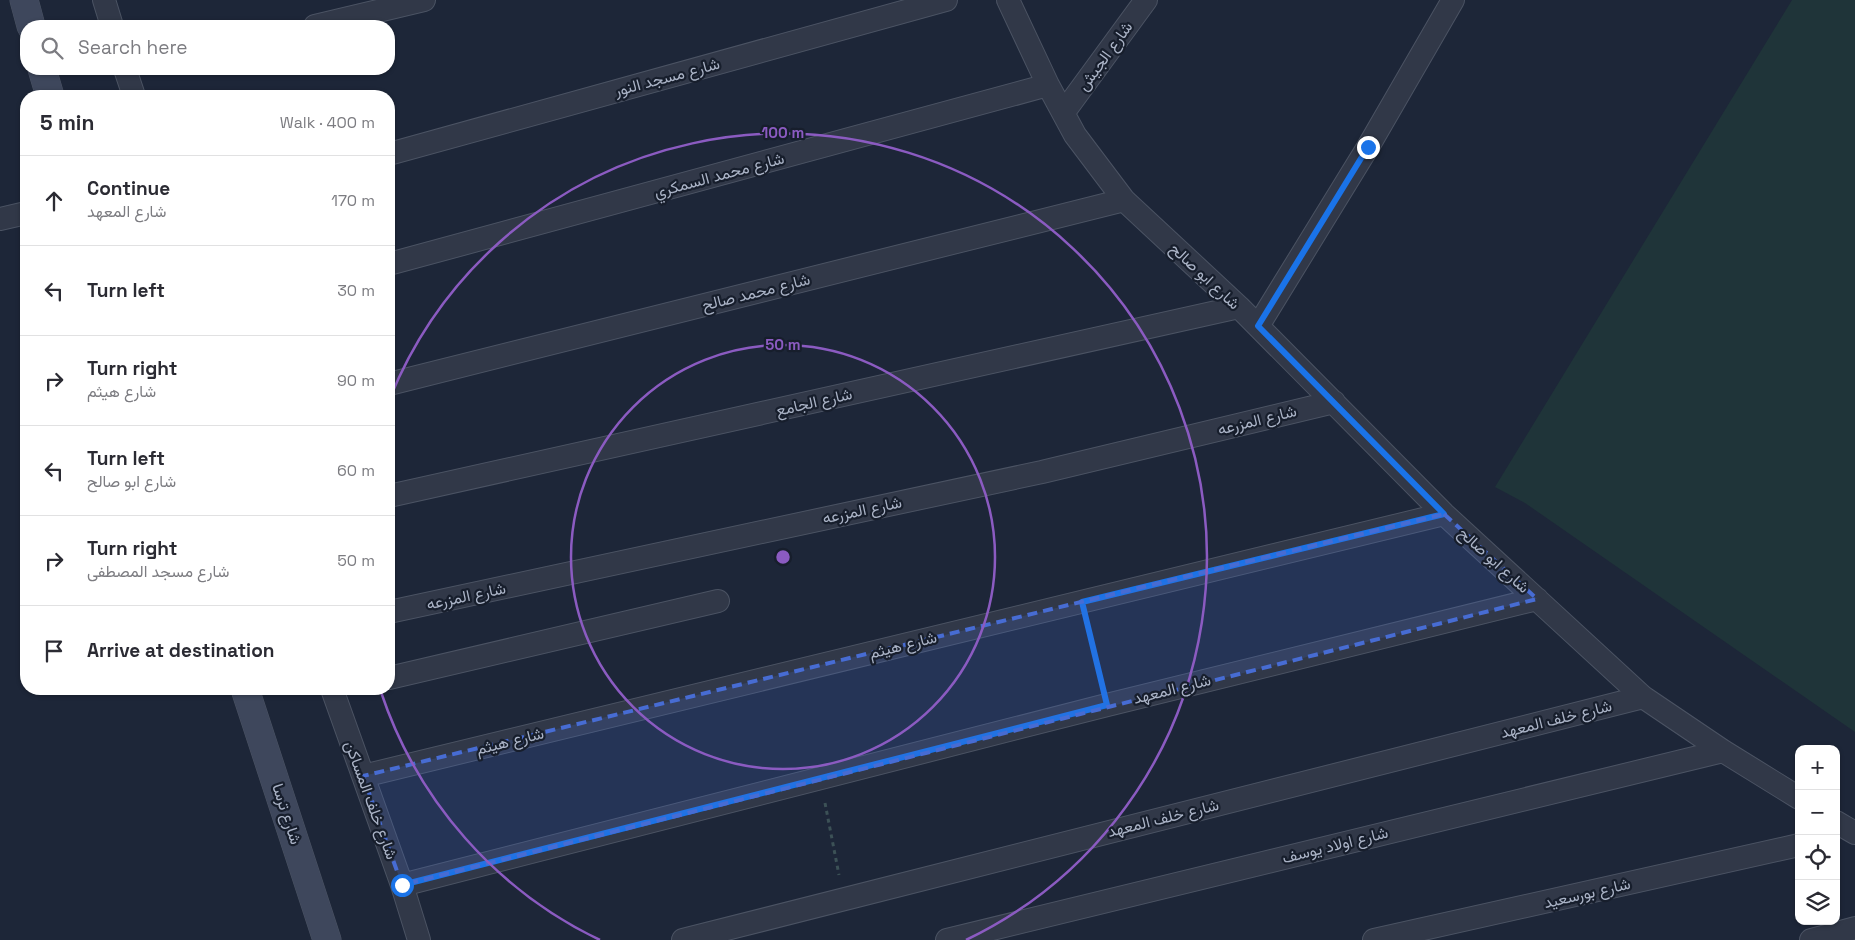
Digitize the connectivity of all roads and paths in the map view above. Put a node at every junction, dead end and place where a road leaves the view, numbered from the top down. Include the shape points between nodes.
1 (24, 0) edge
2 (104, 0) edge
3 (424, 0) edge
4 (946, 0) edge
5 (1008, 0) edge
6 (1146, 0) edge
7 (1453, 0) edge
8 (29, 20) edge
9 (110, 20) edge
10 (340, 20) edge
11 (44, 75) edge
12 (131, 75) edge
13 (1048, 85) junction
14 (48, 90) edge
15 (133, 90) edge
16 (1064, 112) junction
17 (395, 152) edge
18 (1124, 200) junction
19 (20, 214) edge
20 (0, 219) edge
21 (395, 262) edge
22 (1239, 307) junction
23 (1258, 326) junction
24 (395, 382) edge
25 (1334, 402) junction
26 (395, 495) edge
27 (1444, 514) junction
28 (1537, 599) junction
29 (718, 602) dead end
30 (1082, 602) junction
31 (395, 611) edge
32 (395, 677) edge
33 (247, 695) edge
34 (337, 695) edge
35 (1643, 696) junction
36 (1107, 705) junction
37 (1723, 751) junction
38 (363, 776) junction
39 (820, 778) junction
40 (1795, 796) edge
41 (1795, 846) edge
42 (402, 885) junction
43 (844, 899) junction
44 (1855, 928) edge
45 (327, 940) edge
46 (419, 940) edge
47 (683, 940) edge
48 (947, 940) edge
49 (1374, 940) edge
50 (1811, 940) edge

1 - 8 main road
2 - 9 street
3 - 10 street
4 - 17 street, شارع مسجد النور
5 - 13 street, شارع ابو صالح
6 - 16 street, شارع الجيش
7 - 23 street via 1368,147
11 - 14 main road
12 - 15 street
13 - 16 street, شارع ابو صالح
13 - 21 street, شارع محمد السمكري
16 - 18 street, شارع ابو صالح via 1075,135
18 - 22 street, شارع ابو صالح
18 - 24 street, شارع محمد صالح
19 - 20 street
22 - 23 street, شارع ابو صالح
22 - 26 street, شارع الجامع
23 - 25 street, شارع ابو صالح
25 - 27 street, شارع ابو صالح
25 - 31 street, شارع المزرعه via 1042,472
27 - 28 street, شارع ابو صالح
27 - 30 street, شارع هيثم
28 - 35 street, شارع ابو صالح
28 - 36 street, شارع المعهد
29 - 32 street
30 - 36 path
30 - 38 street, شارع هيثم
33 - 45 main road, شارع ترسا
34 - 38 street, شارع خلف المساكن
35 - 37 street, شارع ابو صالح
35 - 43 street, شارع خلف المعهد
36 - 39 street, شارع المعهد
37 - 40 street, شارع ابو صالح
37 - 48 street, شارع اولاد يوسف
38 - 42 street, شارع خلف المساكن
39 - 42 street, شارع المعهد
39 - 43 path
41 - 49 street, شارع بورسعيد
42 - 46 street, شارع خلف المساكن
43 - 47 street, شارع خلف المعهد
44 - 50 street

